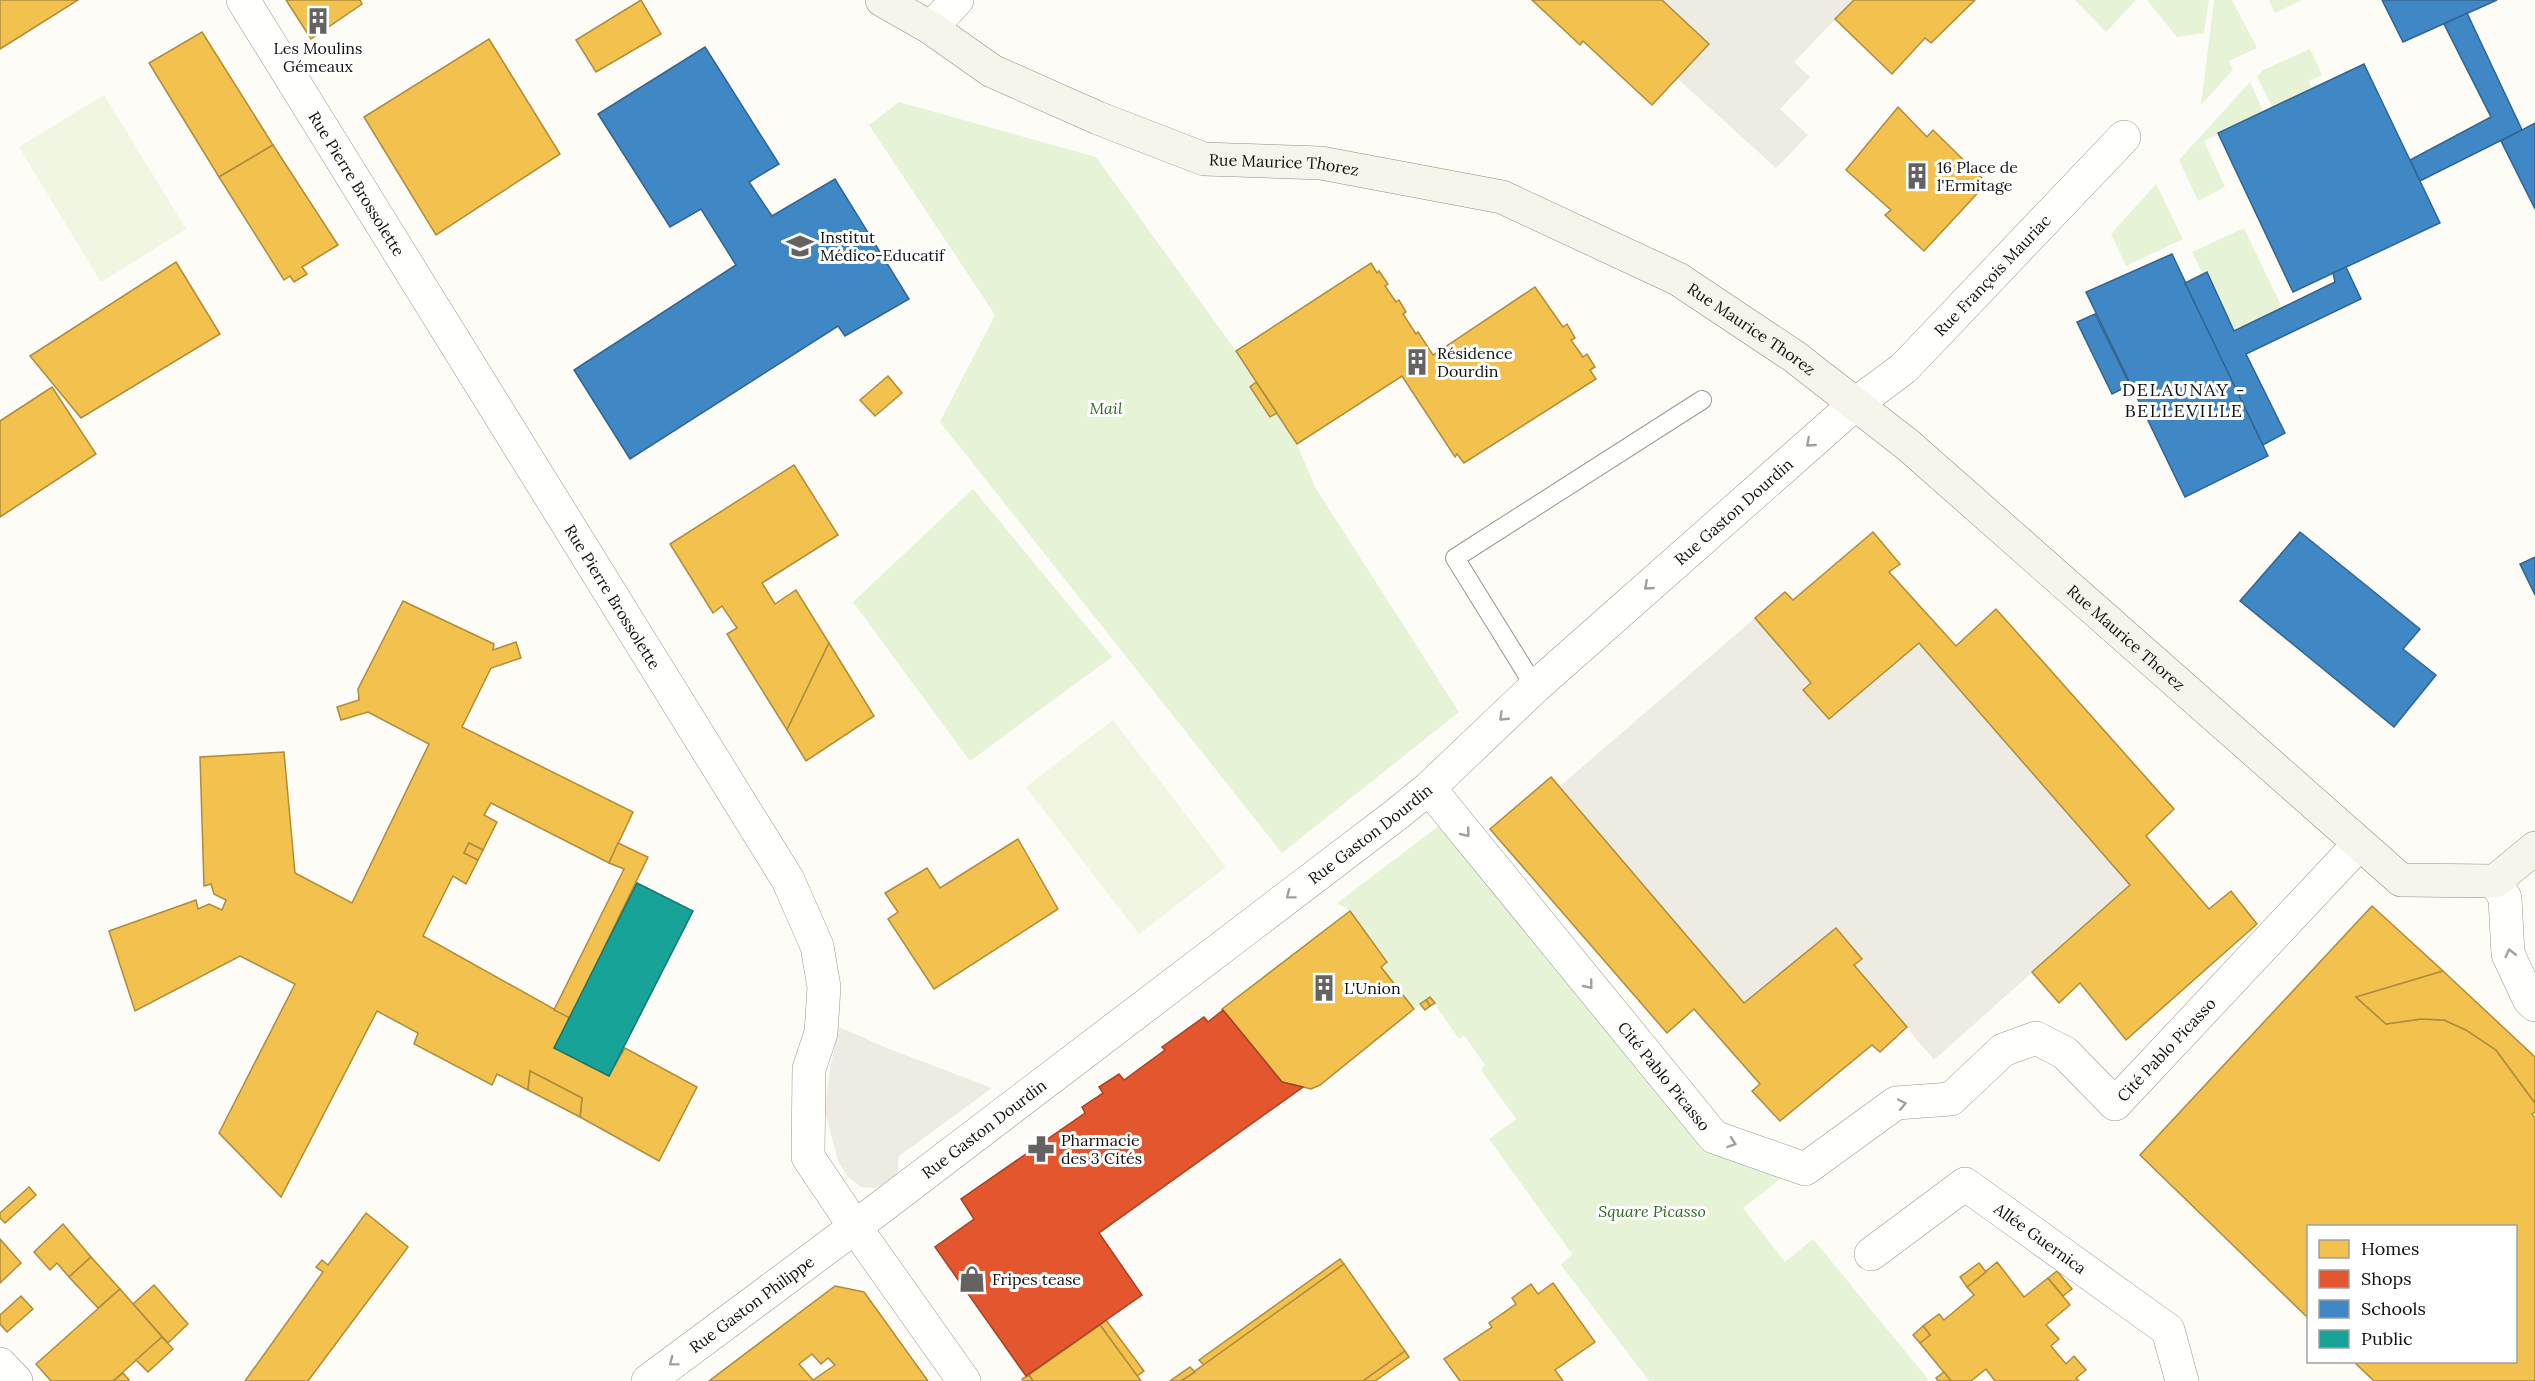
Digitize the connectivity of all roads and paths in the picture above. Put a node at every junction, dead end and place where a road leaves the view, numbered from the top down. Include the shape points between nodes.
1 (243, 0) edge
2 (882, 0) edge
3 (957, 0) edge
4 (932, 27) junction
5 (2124, 137) dead end
6 (1702, 400) dead end
7 (1854, 405) junction
8 (1535, 687) junction
9 (1429, 788) junction
10 (2359, 844) junction
11 (2535, 848) edge
12 (2495, 881) junction
13 (2535, 1005) edge
14 (855, 1227) junction
15 (1871, 1254) dead end
16 (0, 1364) edge
17 (15, 1381) edge
18 (648, 1381) edge
19 (964, 1381) edge
20 (2182, 1381) edge

1 - 14 street, Rue Pierre Brossolette via 788,880 817,946 824,987 820,1033 809,1069 808,1157
2 - 4 street, Rue Maurice Thorez
3 - 4 street
4 - 7 street, Rue Maurice Thorez via 992,71 1204,159 1322,163 1502,197 1678,279 1795,357
5 - 7 street, Rue François Mauriac via 1904,368
6 - 8 lane via 1455,558
7 -> 8 street, Rue Gaston Dourdin
7 - 10 street, Rue Maurice Thorez via 1908,445
8 -> 9 street, Rue Gaston Dourdin
9 -> 10 street, Cité Pablo Picasso via 1714,1137 1805,1169 1896,1103 1951,1099 2003,1050 2036,1038 2065,1053 2115,1104
9 -> 14 street, Rue Gaston Dourdin
10 - 12 street, Rue Maurice Thorez via 2401,880
11 - 12 street
13 -> 12 street via 2508,954 2505,898
14 -> 18 street, Rue Gaston Philippe
14 - 19 street, Rue Pierre Brossolette
15 - 20 street, Allée Guernica via 1965,1184 2168,1330
16 - 17 street

